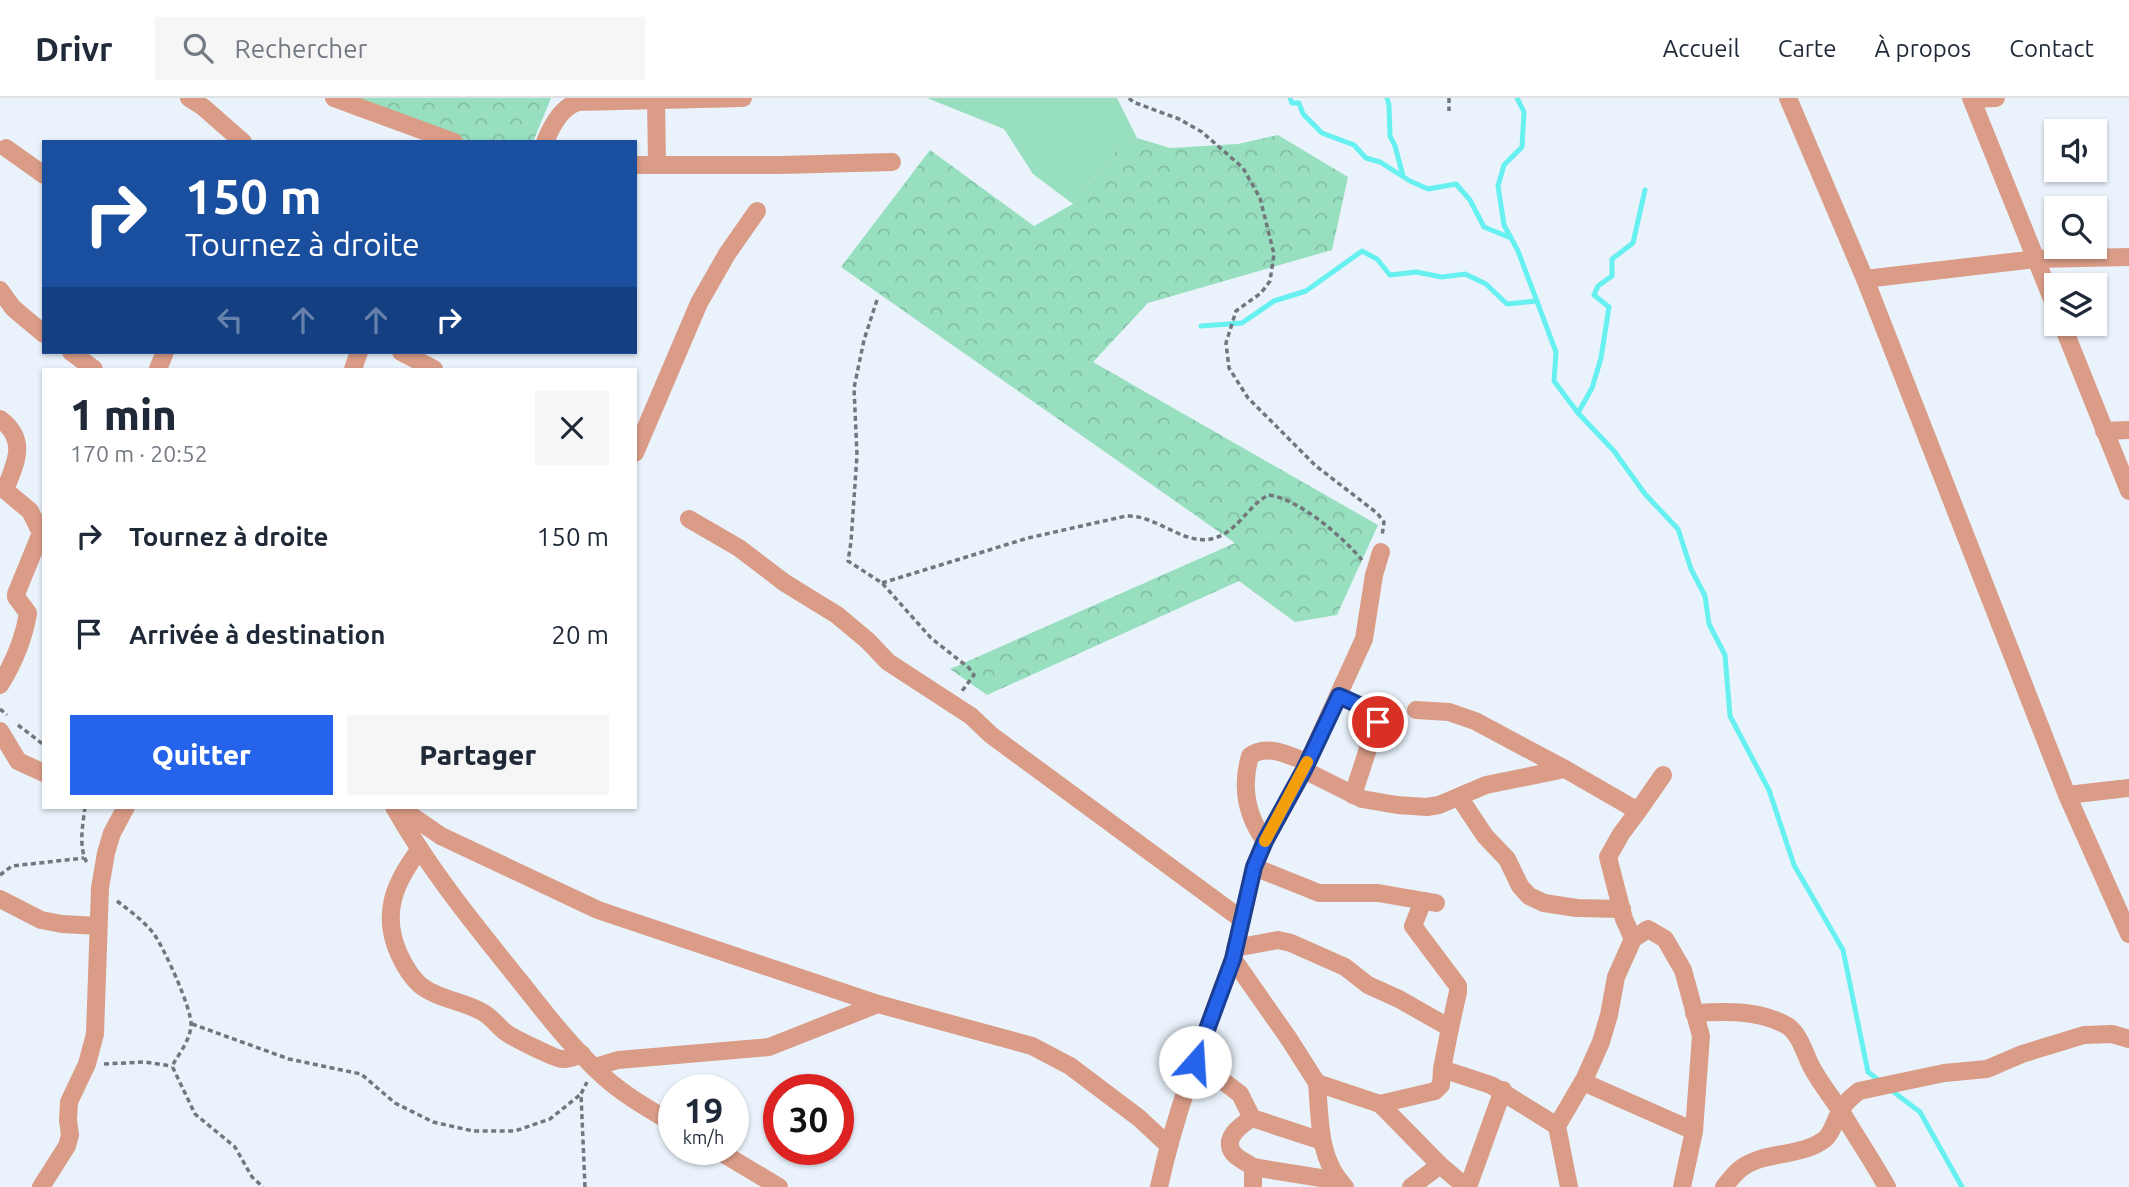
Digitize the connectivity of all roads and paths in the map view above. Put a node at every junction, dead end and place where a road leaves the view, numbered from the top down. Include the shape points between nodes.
1 (189, 98) edge
2 (334, 98) edge
3 (656, 98) edge
4 (743, 98) edge
5 (1129, 98) edge
6 (1448, 98) edge
7 (1788, 98) edge
8 (1972, 98) edge
9 (1996, 98) edge
10 (1450, 111) dead end
11 (241, 140) edge
12 (449, 140) edge
13 (546, 140) edge
14 (6, 148) dead end
15 (892, 162) dead end
16 (637, 165) edge
17 (657, 165) junction
18 (42, 174) edge
19 (757, 211) dead end
20 (2129, 257) edge
21 (2036, 260) junction
22 (1865, 279) junction
23 (2044, 280) edge
24 (0, 290) edge
25 (877, 300) dead end
26 (42, 332) edge
27 (2067, 336) edge
28 (74, 354) edge
29 (405, 354) edge
30 (93, 368) edge
31 (432, 368) edge
32 (0, 419) edge
33 (2129, 430) edge
34 (2104, 431) junction
35 (637, 448) edge
36 (3, 488) edge
37 (2129, 491) edge
38 (690, 519) dead end
39 (42, 534) edge
40 (1381, 552) joint
41 (1374, 575) junction
42 (881, 583) junction
43 (0, 592) edge
44 (22, 603) junction
45 (0, 685) edge
46 (1339, 696) junction
47 (952, 704) junction
48 (0, 709) edge
49 (1416, 710) dead end
50 (8, 724) edge
51 (42, 744) edge
52 (1305, 766) junction
53 (1564, 769) junction
54 (42, 773) edge
55 (1663, 775) dead end
56 (2129, 788) edge
57 (1353, 795) junction
58 (2067, 795) junction
59 (1458, 797) junction
60 (85, 809) edge
61 (122, 809) edge
62 (400, 809) edge
63 (1638, 811) junction
64 (1265, 841) junction
65 (420, 849) junction
66 (84, 858) junction
67 (1254, 867) junction
68 (0, 875) edge
69 (100, 888) junction
70 (0, 900) edge
71 (1622, 908) junction
72 (1241, 919) junction
73 (98, 926) junction
74 (2129, 934) edge
75 (1633, 939) junction
76 (1234, 954) junction
77 (878, 1004) junction
78 (1694, 1013) junction
79 (192, 1024) junction
80 (1450, 1028) junction
81 (2129, 1039) edge
82 (1202, 1040) junction
83 (589, 1060) junction
84 (87, 1064) junction
85 (172, 1066) junction
86 (1442, 1069) junction
87 (1583, 1082) junction
88 (1317, 1083) junction
89 (1503, 1090) junction
90 (581, 1094) junction
91 (1380, 1104) junction
92 (1840, 1111) junction
93 (658, 1114) edge
94 (1252, 1118) junction
95 (1558, 1126) junction
96 (1694, 1131) junction
97 (1322, 1141) junction
98 (1168, 1145) junction
99 (742, 1165) edge
100 (1440, 1165) junction
101 (1254, 1167) junction
102 (1342, 1184) edge
103 (41, 1187) edge
104 (263, 1187) edge
105 (585, 1187) edge
106 (779, 1187) edge
107 (1159, 1187) edge
108 (1253, 1187) edge
109 (1411, 1187) edge
110 (1467, 1187) edge
111 (1569, 1187) edge
112 (1682, 1187) edge
113 (1724, 1187) edge
114 (1887, 1187) edge

1 - 11 street
2 - 12 street
3 - 4 street
3 - 13 street via 572,103
3 - 17 street
5 - 40 path via 1202,132 1243,168 1260,198 1274,254 1270,281 1236,311 1226,343 1229,368 1248,398 1316,466 1377,513 1384,522
6 - 10 path
7 - 22 street
8 - 9 street
8 - 21 street
14 - 18 street
15 - 17 street
16 - 17 street
19 - 35 street via 699,303
20 - 21 street
21 - 22 street
21 - 23 street
22 - 58 street
24 - 26 street
25 - 42 path via 854,388 857,455 848,561
27 - 34 street
28 - 30 street
29 - 31 street
32 - 36 street via 13,432 18,446 16,463
33 - 34 street
34 - 37 street
36 - 39 street via 30,511
38 - 47 street via 837,615 888,662
39 - 44 street via 16,594
40 - 41 street
41 - 42 path via 1344,540 1290,501 1268,495 1222,536 1208,540 1192,539 1143,518 1126,516 1028,538
41 - 46 street via 1364,639
42 - 47 path via 931,638 974,675
43 - 44 street
44 - 45 street via 28,613 24,632
46 - 52 street
46 - 57 street via 1370,710 1378,719
47 - 72 street
48 - 50 path
49 - 53 street via 1449,712 1475,721
50 - 51 path
50 - 54 street via 18,761
52 - 57 street
52 - 64 street
52 - 64 street via 1270,750 1256,750 1250,756 1246,799 1254,827
53 - 59 street via 1486,785
53 - 63 street
55 - 63 street
56 - 58 street
57 - 59 street via 1397,806 1427,807
58 - 74 street
59 - 71 street via 1507,859 1529,896 1577,908
60 - 66 path
61 - 69 street
62 - 65 street
62 - 77 street via 441,836 598,910
63 - 71 street via 1608,858
64 - 67 street
65 - 83 street via 457,903
65 - 83 street via 398,885 389,921 412,977 431,992 485,1013 514,1038 556,1058
66 - 68 path via 12,866
66 - 69 path
67 - 72 street
67 - 80 street via 1319,893 1378,893 1429,902 1413,926 1458,986
69 - 73 street
69 - 79 path via 156,937
70 - 73 street via 41,919
71 - 75 street
72 - 76 street
73 - 84 street via 95,1034
75 - 78 street via 1648,929 1665,939 1683,970
75 - 87 street via 1616,976 1605,1029
76 - 80 street via 1278,940 1291,943 1345,967 1363,982
76 - 82 street
76 - 88 street
77 - 83 street via 769,1047
77 - 98 street via 1032,1046 1070,1066
78 - 92 street via 1724,1010 1784,1023
78 - 96 street via 1701,1046
79 - 85 path
79 - 90 path via 289,1059 361,1073 395,1103 433,1122 473,1131 515,1131 550,1119
80 - 86 street
81 - 92 street via 2084,1035 1987,1069 1859,1091
82 - 94 street via 1213,1070 1240,1094
82 - 98 street
83 - 90 path
83 - 93 street via 627,1095
84 - 85 path
84 - 103 street via 69,1102 67,1146
85 - 104 path via 195,1114 235,1147
86 - 89 street
86 - 91 street via 1436,1091
87 - 95 street
87 - 96 street
88 - 91 street
88 - 97 street
89 - 95 street
89 - 110 street
90 - 105 path
91 - 100 street
92 - 113 street via 1827,1137 1744,1166
92 - 114 street
94 - 97 street
94 - 101 street via 1234,1132 1230,1146
95 - 111 street
96 - 112 street
97 - 102 street
98 - 107 street
99 - 106 street
100 - 109 street
100 - 110 street
101 - 102 street
101 - 108 street

